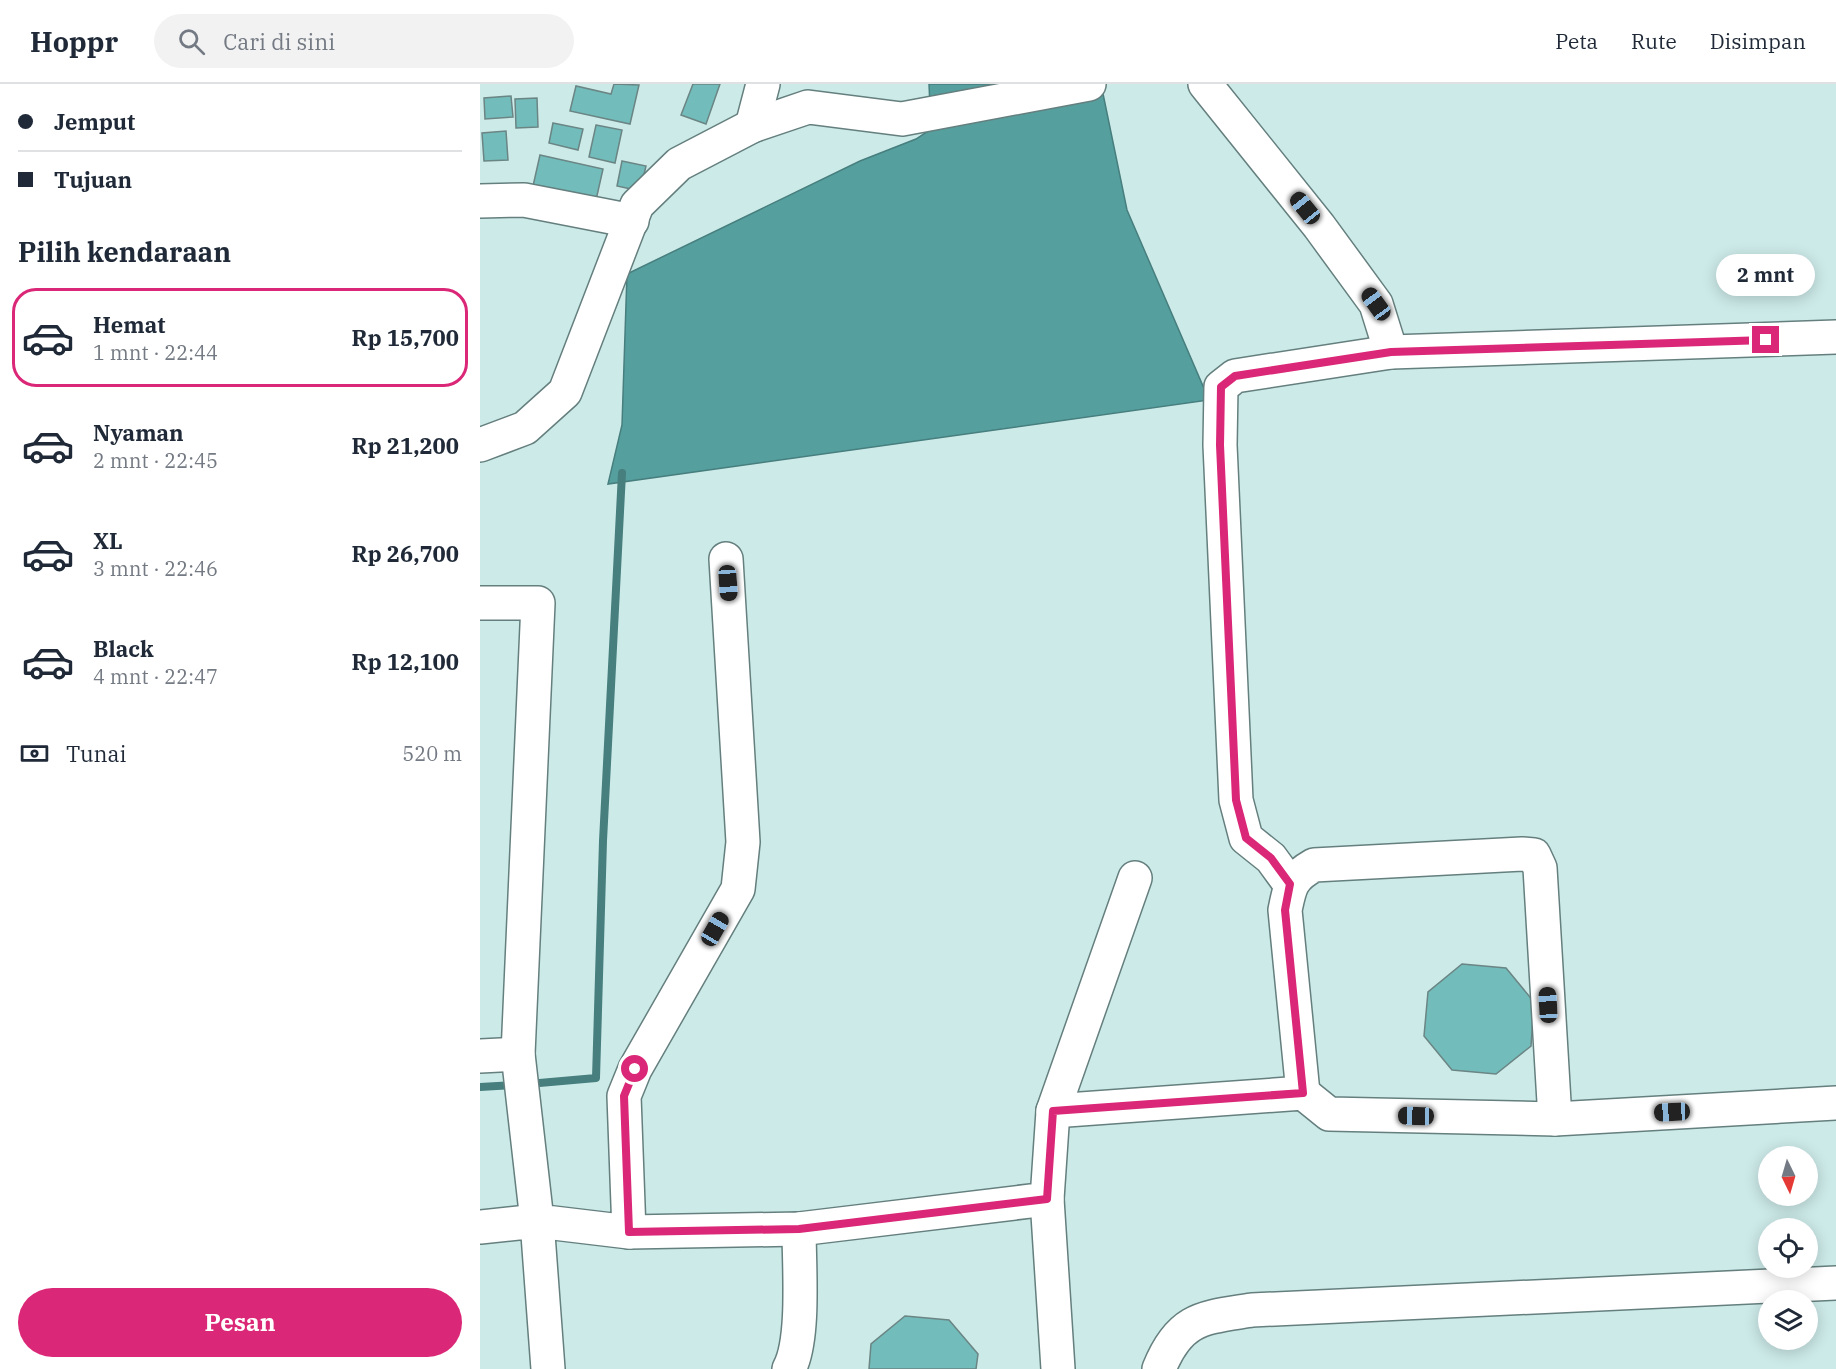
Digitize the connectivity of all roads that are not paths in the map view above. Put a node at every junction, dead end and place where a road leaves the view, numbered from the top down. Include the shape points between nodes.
1 (762, 84) edge
2 (1089, 84) edge
3 (1205, 84) edge
4 (752, 126) junction
5 (480, 201) edge
6 (632, 221) junction
7 (1836, 337) edge
8 (1391, 352) junction
9 (480, 445) edge
10 (726, 559) dead end
11 (480, 603) edge
12 (1135, 878) dead end
13 (1290, 884) junction
14 (480, 1056) edge
15 (519, 1062) junction
16 (1303, 1093) junction
17 (1836, 1103) edge
18 (1053, 1111) junction
19 (1555, 1119) junction
20 (1047, 1199) junction
21 (537, 1221) junction
22 (480, 1227) edge
23 (799, 1229) junction
24 (629, 1232) junction
25 (1836, 1283) edge
26 (548, 1369) edge
27 (789, 1369) edge
28 (1058, 1369) edge
29 (1159, 1369) edge

1 - 4 street
2 - 4 street via 902,118 808,107
3 - 8 street via 1376,304
4 - 6 street via 679,164 637,205
5 - 6 street via 524,200
6 - 9 street via 565,392 525,428
7 - 8 street
8 - 13 street via 1235,376 1221,387 1220,445 1236,800 1246,838 1271,858
10 - 24 street via 743,842 738,889 635,1069 624,1096
11 - 15 street via 538,603
12 - 18 street
13 - 16 street via 1285,910
13 - 19 street via 1314,865 1534,855 1540,868
14 - 15 street
15 - 21 street
16 - 18 street
16 - 19 street via 1329,1114
17 - 19 street
18 - 20 street
20 - 23 street
20 - 28 street
21 - 22 street
21 - 24 street
21 - 26 street
23 - 24 street
23 - 27 street via 798,1330 795,1358
25 - 29 street via 1252,1310 1198,1318 1176,1338

